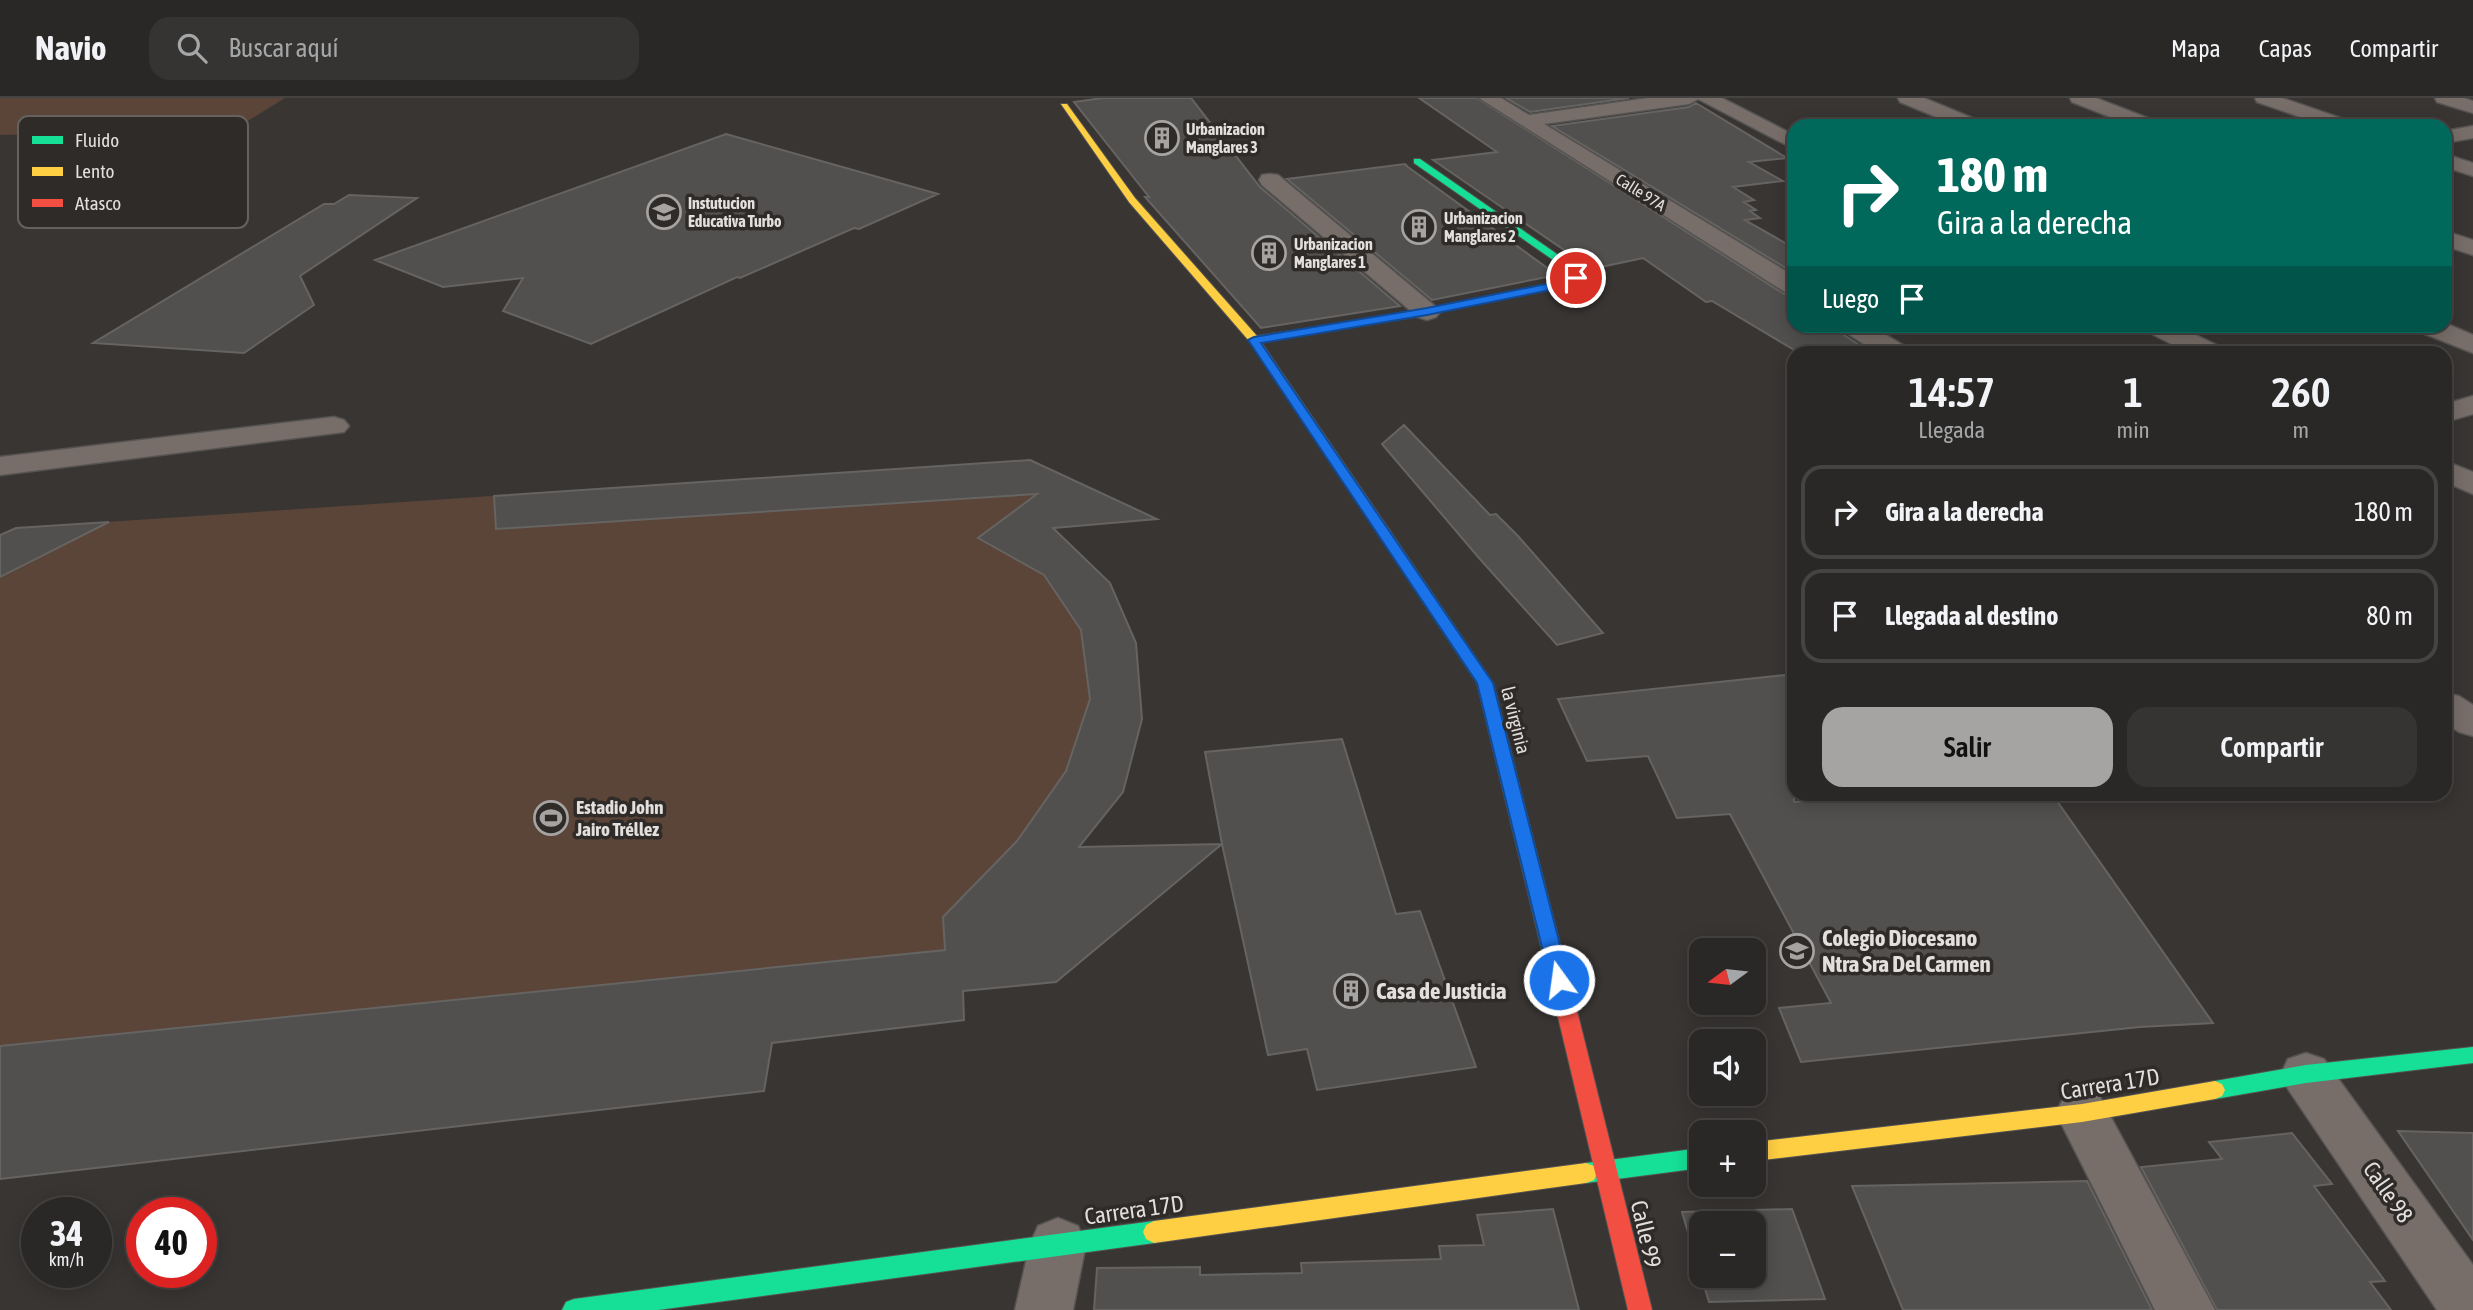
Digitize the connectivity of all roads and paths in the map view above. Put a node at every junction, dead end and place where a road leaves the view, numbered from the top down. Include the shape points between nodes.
1 (1488, 98) edge
2 (1689, 98) edge
3 (1707, 98) edge
4 (1907, 98) edge
5 (2079, 98) edge
6 (2264, 98) edge
7 (2444, 98) edge
8 (1064, 106) dead end
9 (2473, 107) edge
10 (1958, 119) edge
11 (2133, 119) edge
12 (2325, 119) edge
13 (1525, 121) junction
14 (2473, 132) edge
15 (2452, 136) edge
16 (1787, 139) edge
17 (1418, 161) dead end
18 (2452, 162) edge
19 (2473, 170) edge
20 (1270, 180) dead end
21 (2452, 240) edge
22 (2473, 248) edge
23 (1787, 261) edge
24 (1760, 265) junction
25 (1787, 282) edge
26 (1427, 312) junction
27 (1865, 333) edge
28 (2171, 333) edge
29 (2445, 333) edge
30 (1254, 340) junction
31 (2473, 345) edge
32 (1885, 346) edge
33 (2197, 346) edge
34 (2473, 405) edge
35 (2452, 411) edge
36 (334, 426) dead end
37 (0, 467) edge
38 (2452, 474) edge
39 (2473, 485) edge
40 (2452, 710) edge
41 (2473, 723) edge
42 (2473, 1055) edge
43 (2306, 1074) junction
44 (2082, 1113) junction
45 (1766, 1151) edge
46 (1689, 1159) edge
47 (1607, 1169) junction
48 (1058, 1244) junction
49 (574, 1310) edge
50 (1044, 1310) edge
51 (1640, 1310) edge
52 (2186, 1310) edge
53 (2470, 1310) edge

1 - 13 street, Calle 97A
2 - 13 street
3 - 16 street
4 - 10 street
5 - 11 street
6 - 12 street
7 - 9 street
8 - 30 street, la virginia via 1132,200
13 - 24 street, Calle 97A
14 - 15 street
17 - 26 street via 1573,271 1576,278 1570,283
18 - 19 street
20 - 26 street
21 - 22 street
23 - 24 street
24 - 25 street, Calle 97A
26 - 30 street
27 - 32 street
28 - 33 street
29 - 31 street
30 - 47 street, la virginia via 1485,683
34 - 35 street
36 - 37 street
38 - 39 street
40 - 41 street
42 - 43 street, Carrera 17D
43 - 44 street, Carrera 17D
43 - 53 street, Calle 98
44 - 45 street, Carrera 17D
44 - 52 street
46 - 47 street, Carrera 17D
47 - 48 street, Carrera 17D
47 - 51 street, Calle 99
48 - 49 street, Carrera 17D
48 - 50 street

